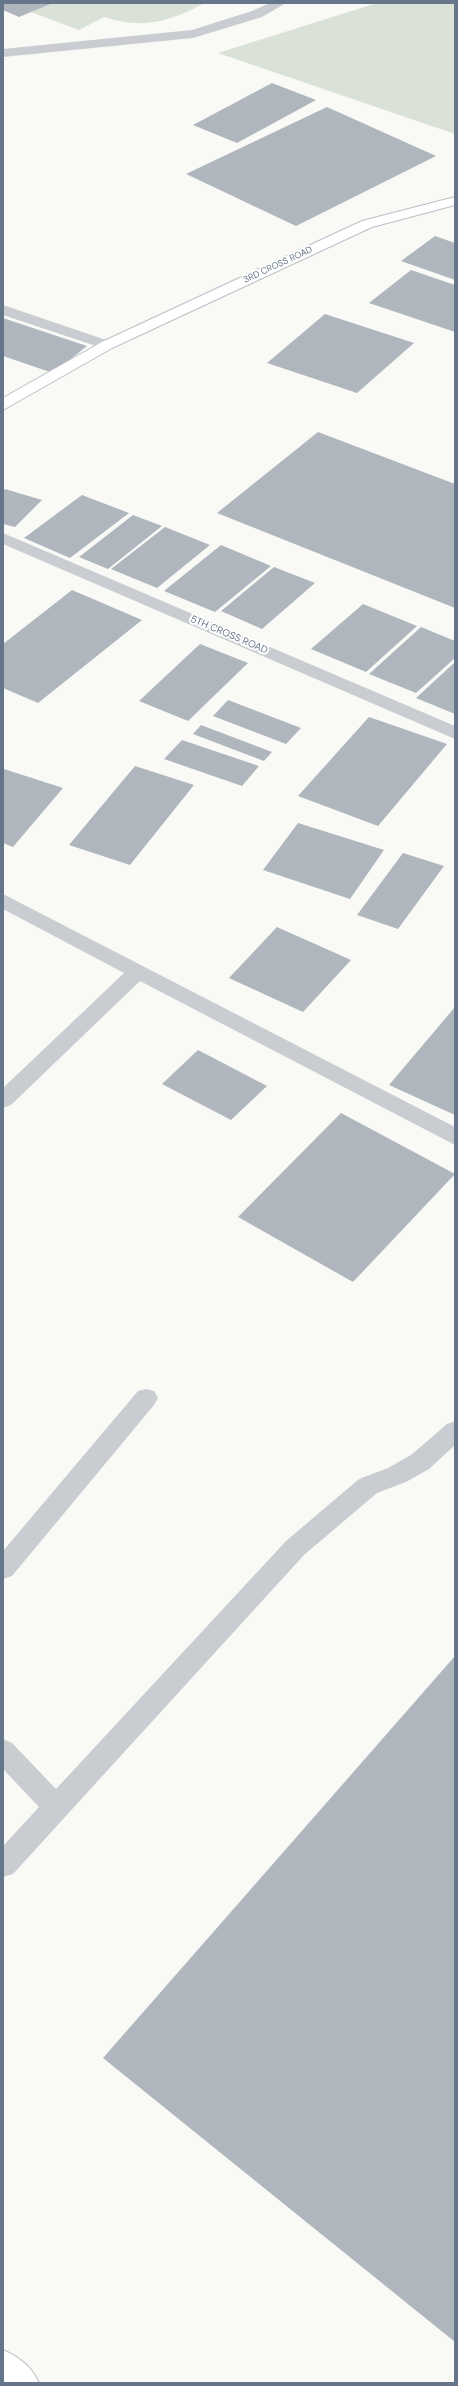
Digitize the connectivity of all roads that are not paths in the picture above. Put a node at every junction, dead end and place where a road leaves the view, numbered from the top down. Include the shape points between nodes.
1 (280, 3) edge
2 (3, 53) edge
3 (455, 201) edge
4 (3, 310) edge
5 (107, 345) junction
6 (3, 405) edge
7 (3, 538) edge
8 (455, 733) edge
9 (3, 901) edge
10 (138, 972) junction
11 (3, 1100) edge
12 (455, 1137) edge
13 (146, 1398) dead end
14 (455, 1430) edge
15 (3, 1569) edge
16 (3, 1751) edge
17 (56, 1807) junction
18 (3, 1865) edge
19 (3, 2366) edge
20 (23, 2383) edge

1 - 2 street via 257,14 193,34
3 - 5 main road, 3RD CROSS ROAD via 367,224
4 - 5 street
5 - 6 main road, 3RD CROSS ROAD
7 - 8 street, 5TH CROSS ROAD
9 - 10 street
10 - 11 street
10 - 12 street
13 - 15 street
14 - 17 street via 420,1462 397,1475 368,1486 295,1548
16 - 17 street
17 - 18 street
19 - 20 main road

